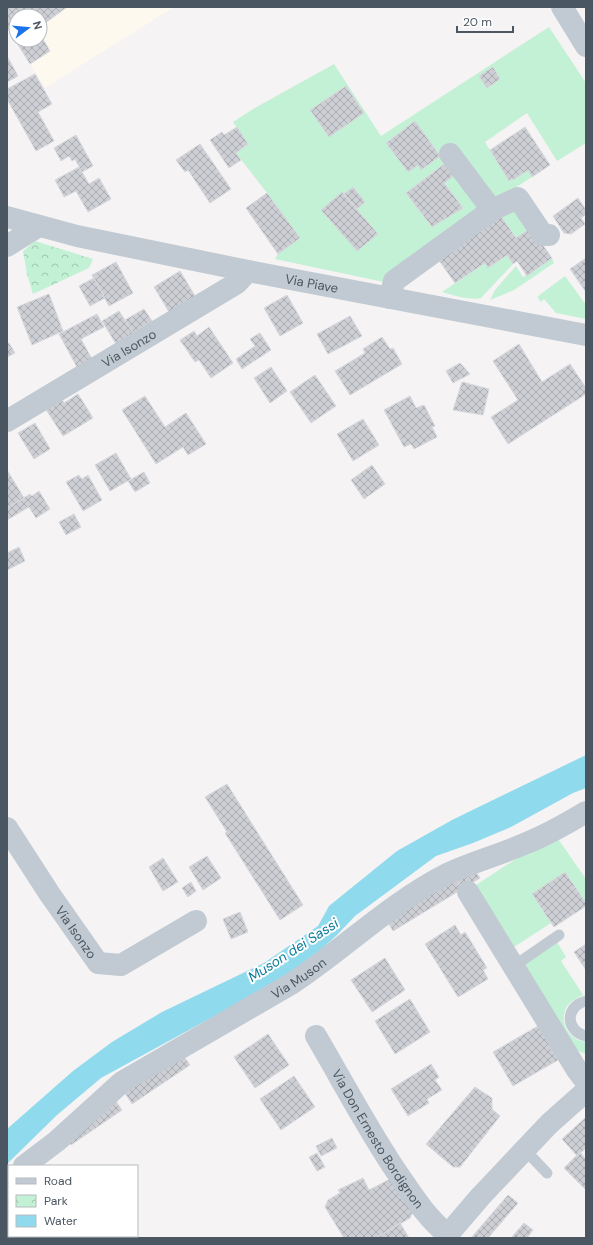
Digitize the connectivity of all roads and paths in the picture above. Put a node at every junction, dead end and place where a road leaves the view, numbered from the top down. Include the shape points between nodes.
1 (562, 7) edge
2 (584, 37) edge
3 (450, 154) dead end
4 (492, 210) junction
5 (7, 217) edge
6 (39, 226) junction
7 (549, 235) dead end
8 (7, 246) edge
9 (248, 271) junction
10 (390, 298) junction
11 (586, 334) edge
12 (7, 421) edge
13 (586, 812) edge
14 (7, 828) edge
15 (468, 892) dead end
16 (196, 921) dead end
17 (559, 935) dead end
18 (514, 966) junction
19 (586, 1001) edge
20 (316, 1036) dead end
21 (586, 1036) edge
22 (586, 1082) edge
23 (586, 1091) edge
24 (525, 1150) junction
25 (25, 1165) edge
26 (547, 1172) dead end
27 (446, 1237) edge

1 - 2 street
3 - 4 street
4 - 7 street via 518,198 543,235
4 - 10 street via 394,281
5 - 6 street, Via Piave
6 - 8 street
6 - 9 street, Via Piave
9 - 10 street, Via Piave
9 - 12 street, Via Isonzo via 238,283
10 - 11 street, Via Piave
13 - 25 street, Via Muson via 526,844 447,874 417,892 313,970 122,1082 57,1141
14 - 16 street, Via Isonzo via 98,963 121,965
15 - 18 street
17 - 18 lane
18 - 22 street via 576,1070
19 - 21 lane via 575,1006 570,1016 572,1027 580,1035
20 - 27 street, Via Don Ernesto Bordignon via 382,1150 414,1198
23 - 24 street, Via Don Ernesto Bordignon via 549,1124
24 - 26 lane
24 - 27 street, Via Don Ernesto Bordignon

